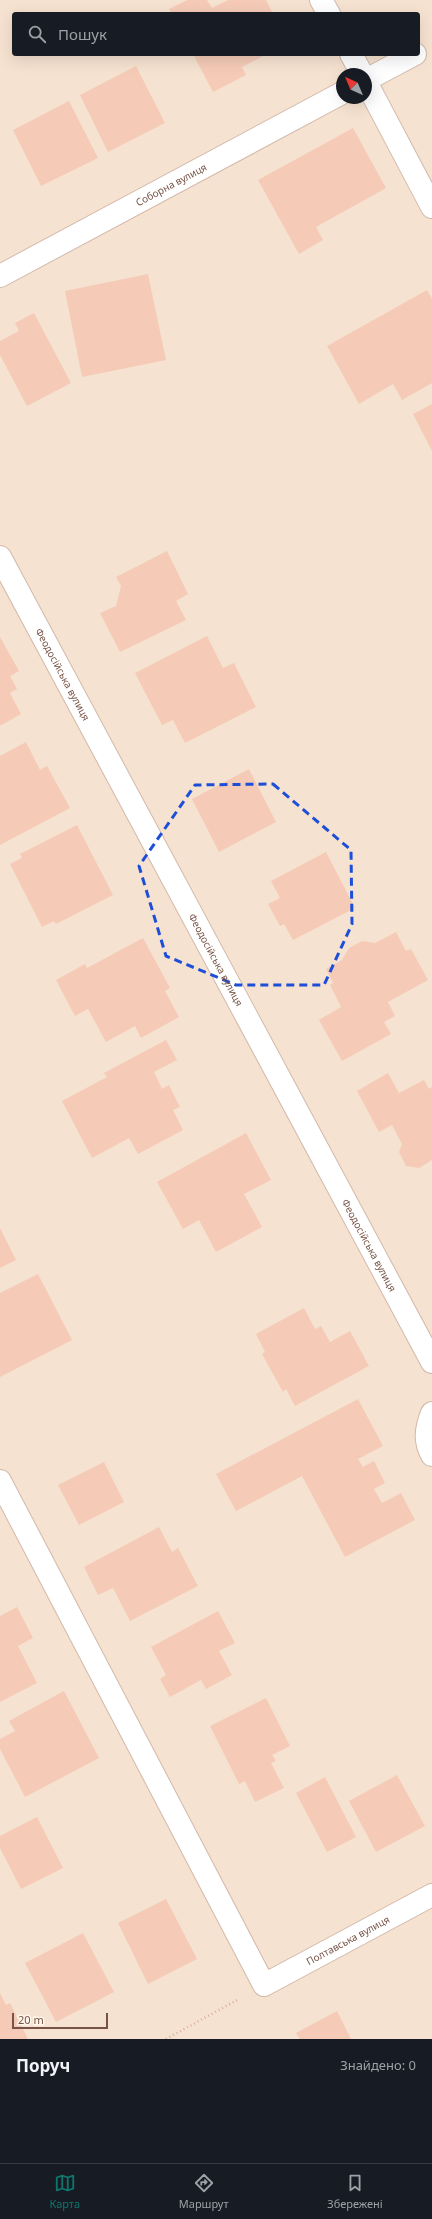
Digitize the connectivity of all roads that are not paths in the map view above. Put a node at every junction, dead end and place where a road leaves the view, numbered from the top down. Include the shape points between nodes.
1 (321, 0) edge
2 (328, 12) edge
3 (432, 45) edge
4 (420, 51) edge
5 (352, 56) edge
6 (411, 56) edge
7 (359, 68) edge
8 (372, 78) edge
9 (372, 92) edge
10 (336, 96) edge
11 (432, 207) edge
12 (0, 276) edge
13 (0, 557) edge
14 (432, 1362) edge
15 (432, 1413) edge
16 (432, 1455) edge
17 (0, 1481) edge
18 (432, 1895) edge

1 - 2 street
3 - 4 street
5 - 7 street
6 - 8 street
9 - 11 street
10 - 12 street, Соборна вулиця
13 - 14 street, Феодосійська вулиця
15 - 16 street via 426,1427 428,1447
17 - 18 street, Полтавська вулиця via 264,1985

